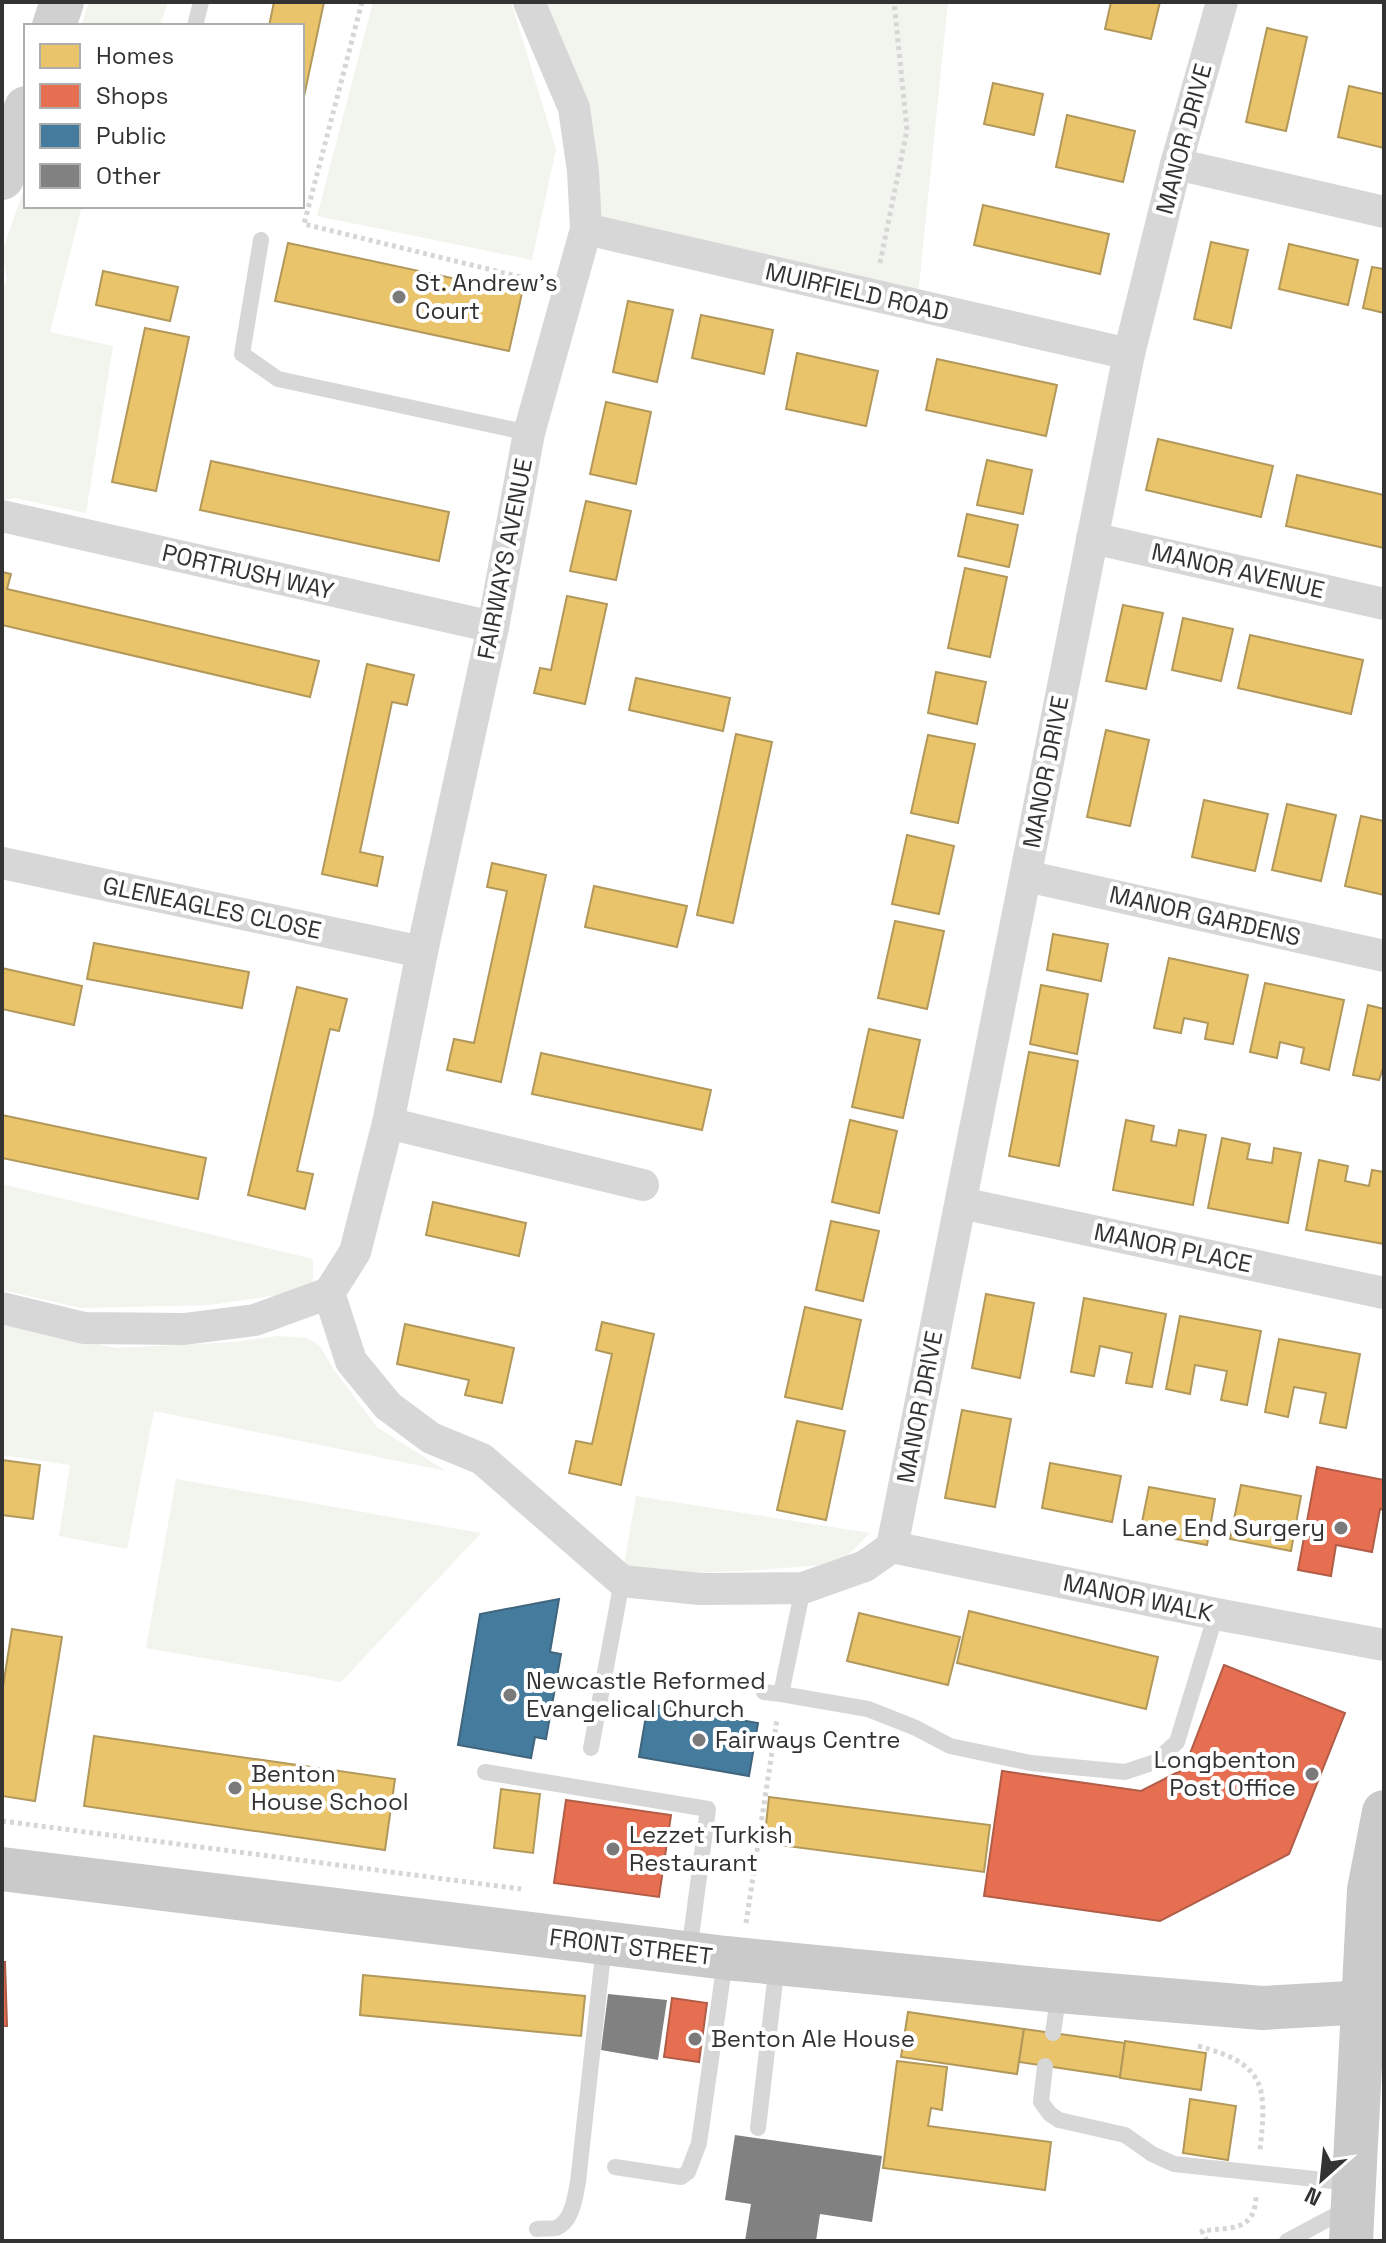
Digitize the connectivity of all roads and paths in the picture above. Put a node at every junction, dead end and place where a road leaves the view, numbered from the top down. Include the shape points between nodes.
1 (62, 2) edge
2 (201, 2) edge
3 (362, 2) edge
4 (529, 2) edge
5 (894, 2) edge
6 (1222, 2) edge
7 (55, 24) edge
8 (196, 24) edge
9 (24, 114) edge
10 (1176, 164) junction
11 (2, 178) edge
12 (1384, 212) edge
13 (586, 229) junction
14 (261, 240) dead end
15 (569, 289) junction
16 (874, 295) junction
17 (1129, 354) junction
18 (529, 433) junction
19 (2, 516) edge
20 (1092, 538) junction
21 (1384, 604) edge
22 (493, 627) junction
23 (2, 863) edge
24 (1026, 876) junction
25 (422, 952) junction
26 (1384, 956) edge
27 (388, 1123) junction
28 (643, 1185) dead end
29 (961, 1203) junction
30 (329, 1293) junction
31 (1384, 1293) edge
32 (2, 1308) edge
33 (892, 1547) junction
34 (622, 1581) junction
35 (803, 1588) junction
36 (1216, 1614) junction
37 (1384, 1645) edge
38 (772, 1693) junction
39 (591, 1748) dead end
40 (485, 1772) dead end
41 (1384, 1812) edge
42 (2, 1821) edge
43 (2, 1869) edge
44 (522, 1889) dead end
45 (762, 1921) dead end
46 (604, 1943) junction
47 (729, 1944) junction
48 (1373, 2002) edge
49 (1045, 2066) dead end
50 (758, 2128) dead end
51 (615, 2167) dead end
52 (1352, 2210) edge
53 (537, 2229) dead end
54 (1202, 2231) dead end
55 (1294, 2239) edge
56 (1207, 2241) edge

1 - 7 street
2 - 8 lane
3 - 15 path via 304,224
4 - 13 street, FAIRWAYS AVENUE via 574,108
5 - 16 path via 907,130
6 - 10 street, MANOR DRIVE
9 - 11 street
10 - 12 street
10 - 17 street, MANOR DRIVE
13 - 15 street, FAIRWAYS AVENUE
13 - 16 street, MUIRFIELD ROAD
14 - 18 lane via 242,354 278,379
15 - 18 street, FAIRWAYS AVENUE
16 - 17 street, MUIRFIELD ROAD
17 - 20 street, MANOR DRIVE
18 - 22 street, FAIRWAYS AVENUE
19 - 22 street, PORTRUSH WAY
20 - 21 street, MANOR AVENUE
20 - 24 street, MANOR DRIVE
22 - 25 street, FAIRWAYS AVENUE
23 - 25 street, GLENEAGLES CLOSE
24 - 26 street, MANOR GARDENS
24 - 29 street, MANOR DRIVE
25 - 27 street, FAIRWAYS AVENUE
27 - 28 street
27 - 30 street, FAIRWAYS AVENUE via 355,1252
29 - 31 street, MANOR PLACE
29 - 33 street, MANOR DRIVE
30 - 32 street via 255,1320 184,1329 84,1328
30 - 34 street via 351,1361 388,1406 431,1438 482,1459
33 - 35 street via 865,1566
33 - 36 street, MANOR WALK
34 - 35 street via 700,1589
34 - 39 lane
35 - 38 lane
36 - 37 street, MANOR WALK
36 - 38 lane via 1177,1742 1155,1762 1125,1772 1031,1763 950,1746 868,1709
38 - 47 path
40 - 47 lane via 708,1809
41 - 48 main road via 1369,1890
42 - 44 path
43 - 46 main road, FRONT STREET
45 - 47 path
46 - 47 main road, FRONT STREET
46 - 53 lane via 573,2203 557,2227
47 - 48 main road, FRONT STREET via 1056,2012
47 - 50 lane
47 - 51 lane via 699,2143 688,2172 681,2177
48 - 52 main road via 1359,2062
49 - 52 lane via 1041,2102 1067,2123 1125,2135 1174,2164 1226,2171
52 - 55 lane
54 - 56 path

